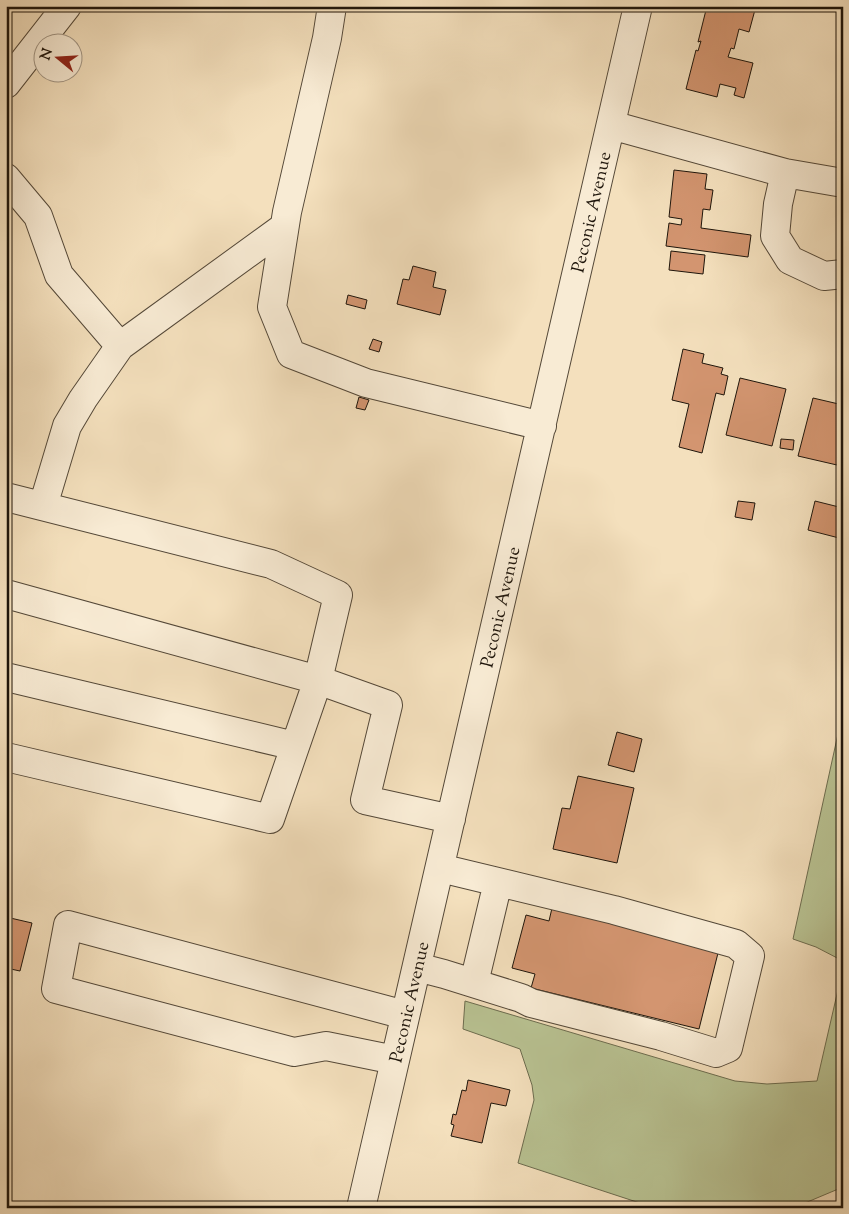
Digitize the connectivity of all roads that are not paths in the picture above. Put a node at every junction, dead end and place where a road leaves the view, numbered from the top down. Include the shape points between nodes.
1 (67, 6) edge
2 (332, 6) edge
3 (638, 6) edge
4 (6, 84) edge
5 (611, 125) junction
6 (785, 173) junction
7 (6, 178) edge
8 (843, 183) edge
9 (284, 227) junction
10 (843, 274) edge
11 (120, 346) junction
12 (542, 426) junction
13 (6, 497) edge
14 (43, 506) junction
15 (6, 594) edge
16 (6, 677) edge
17 (318, 680) junction
18 (295, 746) junction
19 (6, 756) edge
20 (451, 819) junction
21 (440, 868) junction
22 (498, 882) junction
23 (417, 967) junction
24 (474, 983) junction
25 (405, 1015) junction
26 (395, 1060) junction
27 (361, 1208) edge

1 - 4 street
2 - 9 street via 328,38
3 - 5 street, Peconic Avenue
5 - 6 street
5 - 12 street, Peconic Avenue
6 - 8 street
6 - 10 street via 775,236 790,260 824,276
7 - 11 street via 38,216 59,275
9 - 11 street
9 - 12 street via 272,307 291,354 366,383
11 - 14 street via 67,426
12 - 20 street, Peconic Avenue
13 - 14 street
14 - 17 street via 271,564 338,595
15 - 17 street
16 - 18 street
17 - 18 street
17 - 20 street via 388,705 365,800
18 - 19 street via 270,819
20 - 21 street, Peconic Avenue
21 - 22 street
21 - 23 street, Peconic Avenue
22 - 24 street
22 - 24 street via 736,944 750,956 737,1011 728,1048 716,1053 531,1003
23 - 24 street
23 - 25 street, Peconic Avenue
25 - 26 street, Peconic Avenue
25 - 26 street via 68,925 56,989 294,1052 326,1046
26 - 27 street, Peconic Avenue

